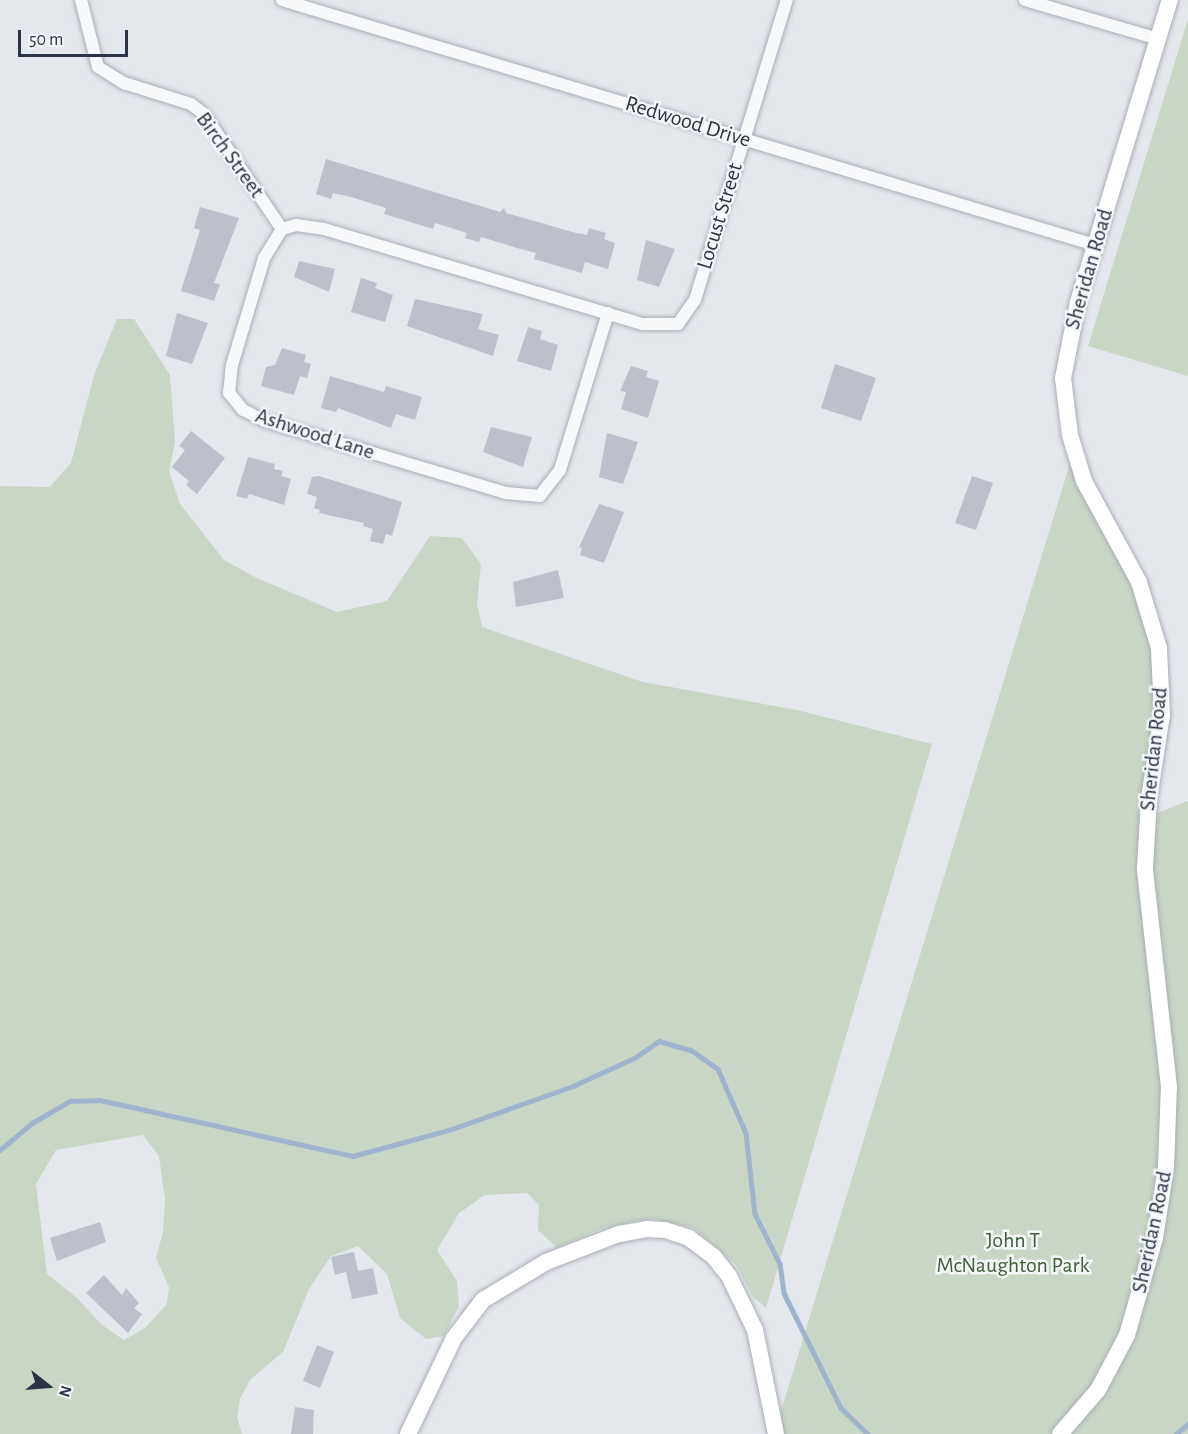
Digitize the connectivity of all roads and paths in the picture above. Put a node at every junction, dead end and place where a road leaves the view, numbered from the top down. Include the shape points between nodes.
1 (81, 0) edge
2 (282, 0) edge
3 (787, 0) edge
4 (1025, 0) edge
5 (1170, 0) edge
6 (1158, 39) junction
7 (744, 139) junction
8 (282, 229) junction
9 (1095, 245) junction
10 (608, 313) junction
11 (408, 1434) edge
12 (776, 1434) edge
13 (1060, 1434) edge

1 - 8 street, Birch Street via 98,67 124,83 191,104 204,114
2 - 7 street, Redwood Drive
3 - 7 street, Locust Street
4 - 6 street
5 - 6 street, Sheridan Road
6 - 9 street, Sheridan Road
7 - 9 street, Redwood Drive
7 - 10 street, Locust Street via 695,300 678,324 652,325
8 - 10 street via 302,224 324,229
8 - 10 street, Ashwood Lane via 264,258 232,365 229,386 236,405 263,420 517,496 540,496 555,480
9 - 13 street, Sheridan Road via 1066,351 1065,408 1084,481 1139,582 1159,648 1162,715 1149,798 1145,868 1169,1087 1169,1126 1155,1238 1127,1335 1098,1390
11 - 12 street via 454,1338 483,1300 546,1262 619,1234 647,1229 688,1238 714,1257 729,1275 755,1330

